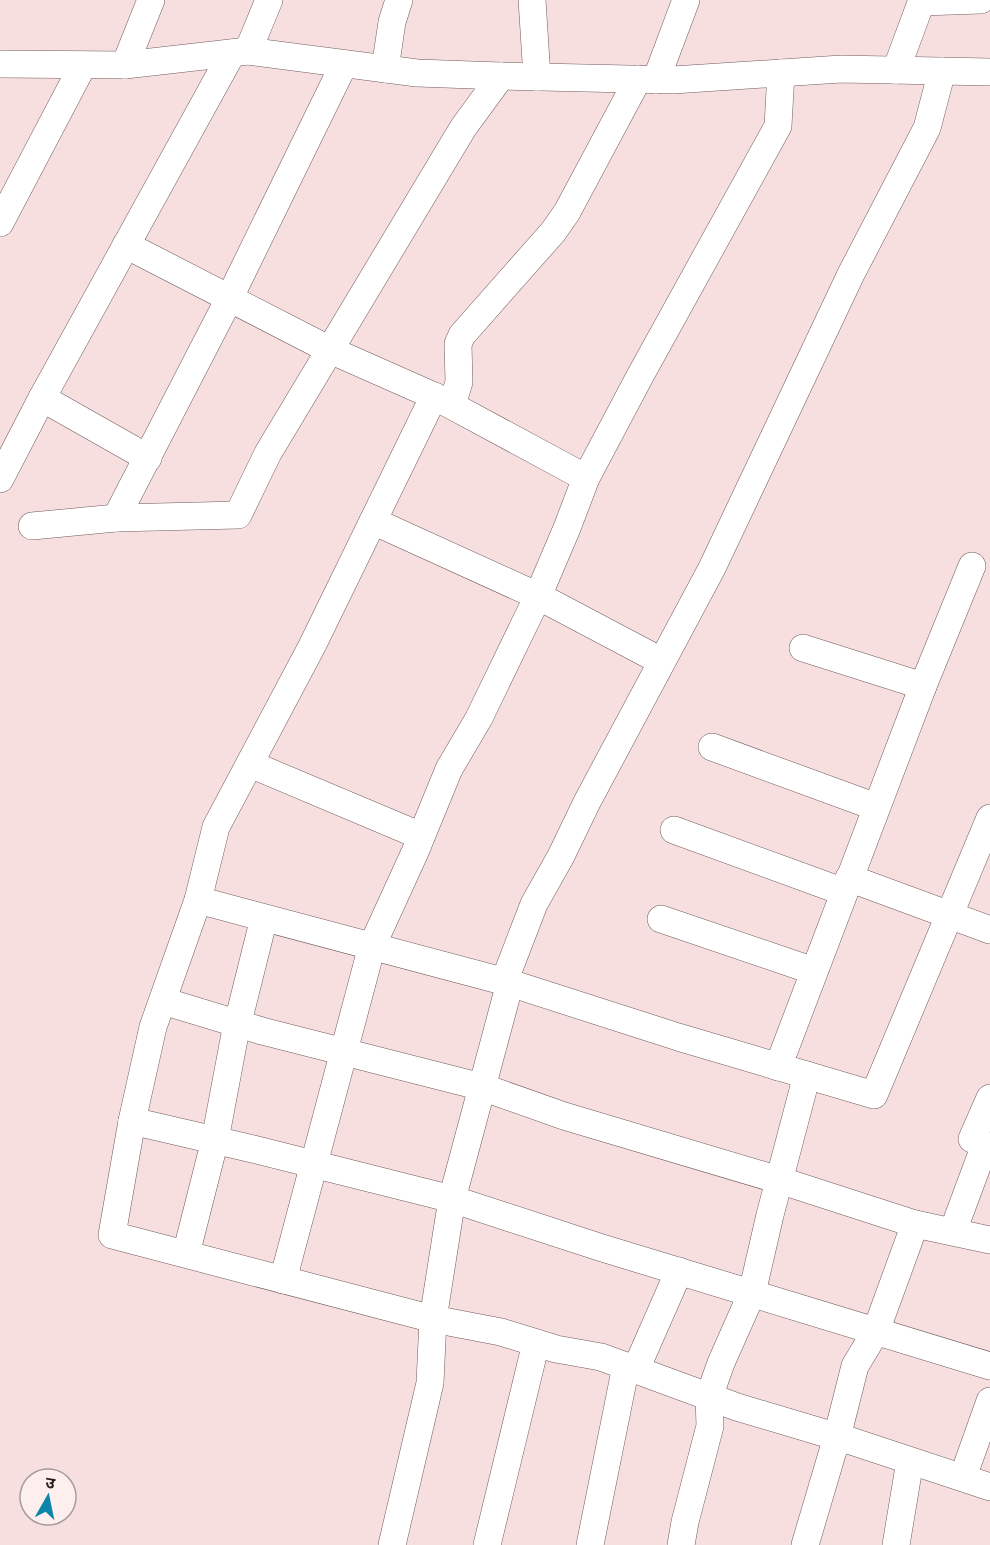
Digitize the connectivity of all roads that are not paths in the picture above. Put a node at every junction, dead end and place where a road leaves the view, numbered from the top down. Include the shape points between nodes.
1 (151, 0) edge
2 (269, 0) edge
3 (399, 0) edge
4 (532, 0) edge
5 (686, 0) edge
6 (981, 0) edge
7 (922, 1) edge
8 (240, 52) junction
9 (0, 64) edge
10 (344, 64) junction
11 (83, 65) junction
12 (125, 65) junction
13 (385, 69) junction
14 (896, 70) junction
15 (942, 71) junction
16 (990, 72) edge
17 (781, 73) junction
18 (501, 76) junction
19 (537, 77) junction
20 (647, 80) junction
21 (7, 196) edge
22 (0, 223) edge
23 (126, 245) junction
24 (229, 299) junction
25 (330, 350) junction
26 (42, 398) junction
27 (443, 401) junction
28 (148, 458) junction
29 (586, 478) junction
30 (0, 479) edge
31 (116, 518) junction
32 (374, 521) junction
33 (32, 526) dead end
34 (972, 566) dead end
35 (538, 596) junction
36 (803, 648) dead end
37 (661, 661) junction
38 (922, 686) junction
39 (712, 747) dead end
40 (250, 764) junction
41 (876, 807) junction
42 (990, 818) edge
43 (674, 830) dead end
44 (422, 836) junction
45 (847, 885) junction
46 (198, 900) junction
47 (949, 916) junction
48 (264, 918) junction
49 (661, 920) dead end
50 (990, 930) edge
51 (372, 946) junction
52 (814, 971) junction
53 (507, 982) junction
54 (163, 1001) junction
55 (238, 1024) junction
56 (345, 1051) junction
57 (778, 1067) junction
58 (807, 1075) junction
59 (482, 1087) junction
60 (990, 1098) edge
61 (132, 1121) junction
62 (216, 1140) junction
63 (314, 1164) junction
64 (779, 1180) junction
65 (452, 1199) junction
66 (915, 1224) junction
67 (953, 1231) junction
68 (990, 1240) edge
69 (186, 1254) junction
70 (679, 1271) junction
71 (283, 1280) junction
72 (752, 1293) junction
73 (433, 1319) junction
74 (876, 1330) junction
75 (536, 1343) junction
76 (990, 1366) edge
77 (631, 1368) junction
78 (709, 1397) junction
79 (990, 1401) edge
80 (837, 1437) junction
81 (910, 1461) junction
82 (963, 1478) junction
83 (990, 1487) edge
84 (392, 1545) edge
85 (487, 1545) edge
86 (590, 1545) edge
87 (681, 1545) edge
88 (805, 1545) edge
89 (896, 1545) edge

1 - 12 street
2 - 8 street
3 - 13 street
4 - 19 street
5 - 20 street
6 - 7 street
7 - 14 street
8 - 10 street
8 - 12 street
8 - 23 street
9 - 11 street
10 - 13 street
10 - 24 street
11 - 12 street
11 - 21 street
13 - 18 street via 417,74
14 - 15 street
14 - 17 street
15 - 16 street
15 - 37 street via 927,128 852,274 712,568
17 - 20 street
17 - 29 street via 778,126
18 - 19 street
18 - 25 street via 463,128
19 - 20 street
20 - 27 street via 558,225 462,335 458,344 459,382
21 - 22 street
23 - 24 street
23 - 26 street
24 - 25 street
24 - 28 street
25 - 27 street
25 - 31 street via 268,453 238,515
26 - 28 street
26 - 30 street
27 - 29 street
27 - 32 street
28 - 31 street
29 - 35 street
31 - 33 street
32 - 35 street
32 - 40 street
34 - 38 street
35 - 37 street
35 - 44 street via 449,769
36 - 38 street
37 - 53 street via 534,904
38 - 41 street
39 - 41 street
40 - 44 street
40 - 46 street via 216,827
41 - 45 street
42 - 47 street
43 - 45 street
44 - 51 street
45 - 47 street
45 - 52 street
46 - 48 street
46 - 54 street
47 - 50 street
47 - 58 street via 874,1095
48 - 51 street
48 - 55 street
49 - 52 street
51 - 53 street
51 - 56 street
52 - 57 street
53 - 57 street
53 - 59 street
54 - 55 street
54 - 61 street via 153,1027
55 - 56 street
55 - 62 street
56 - 59 street
56 - 63 street
57 - 58 street
58 - 64 street
59 - 64 street via 564,1116
59 - 65 street
60 - 67 street via 972,1139 985,1145
61 - 62 street
61 - 69 street via 112,1235
62 - 63 street
62 - 69 street
63 - 65 street
63 - 71 street
64 - 66 street
64 - 72 street
65 - 70 street
65 - 73 street
66 - 67 street
66 - 74 street
67 - 68 street
69 - 71 street
70 - 72 street
70 - 77 street
71 - 73 street
72 - 74 street
72 - 78 street
73 - 75 street
73 - 84 street via 430,1383
74 - 76 street
74 - 80 street via 855,1366
75 - 77 street via 602,1357
75 - 85 street
77 - 78 street
77 - 86 street
78 - 80 street
78 - 87 street via 710,1426
79 - 82 street
80 - 81 street
80 - 88 street
81 - 82 street
81 - 89 street
82 - 83 street

